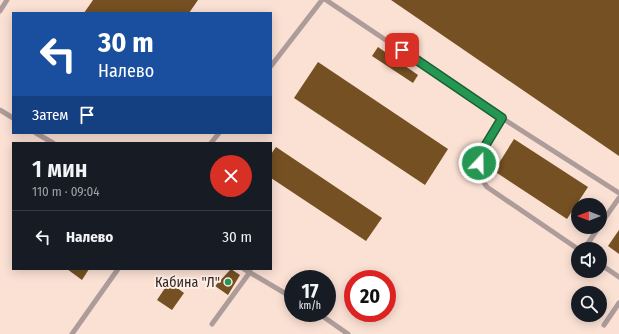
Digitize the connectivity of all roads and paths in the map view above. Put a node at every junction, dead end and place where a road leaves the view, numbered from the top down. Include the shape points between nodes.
1 (7, 0) edge
2 (322, 0) edge
3 (326, 0) edge
4 (0, 10) edge
5 (272, 65) edge
6 (0, 110) edge
7 (12, 117) edge
8 (502, 118) junction
9 (38, 134) edge
10 (51, 142) edge
11 (619, 193) edge
12 (619, 198) edge
13 (607, 215) edge
14 (571, 244) edge
15 (607, 269) edge
16 (117, 270) edge
17 (247, 270) edge
18 (619, 277) edge
19 (284, 293) edge
20 (619, 303) edge
21 (331, 322) edge
22 (212, 324) dead end
23 (604, 325) dead end
24 (72, 334) edge
25 (348, 334) edge

1 - 4 lane
2 - 5 lane
3 - 8 lane
6 - 7 lane
8 - 11 lane
8 - 14 lane via 482,151 479,163 480,176 487,187
9 - 10 lane
12 - 13 lane
15 - 18 lane
16 - 24 lane
17 - 19 lane
17 - 22 lane
20 - 23 lane
21 - 25 lane

